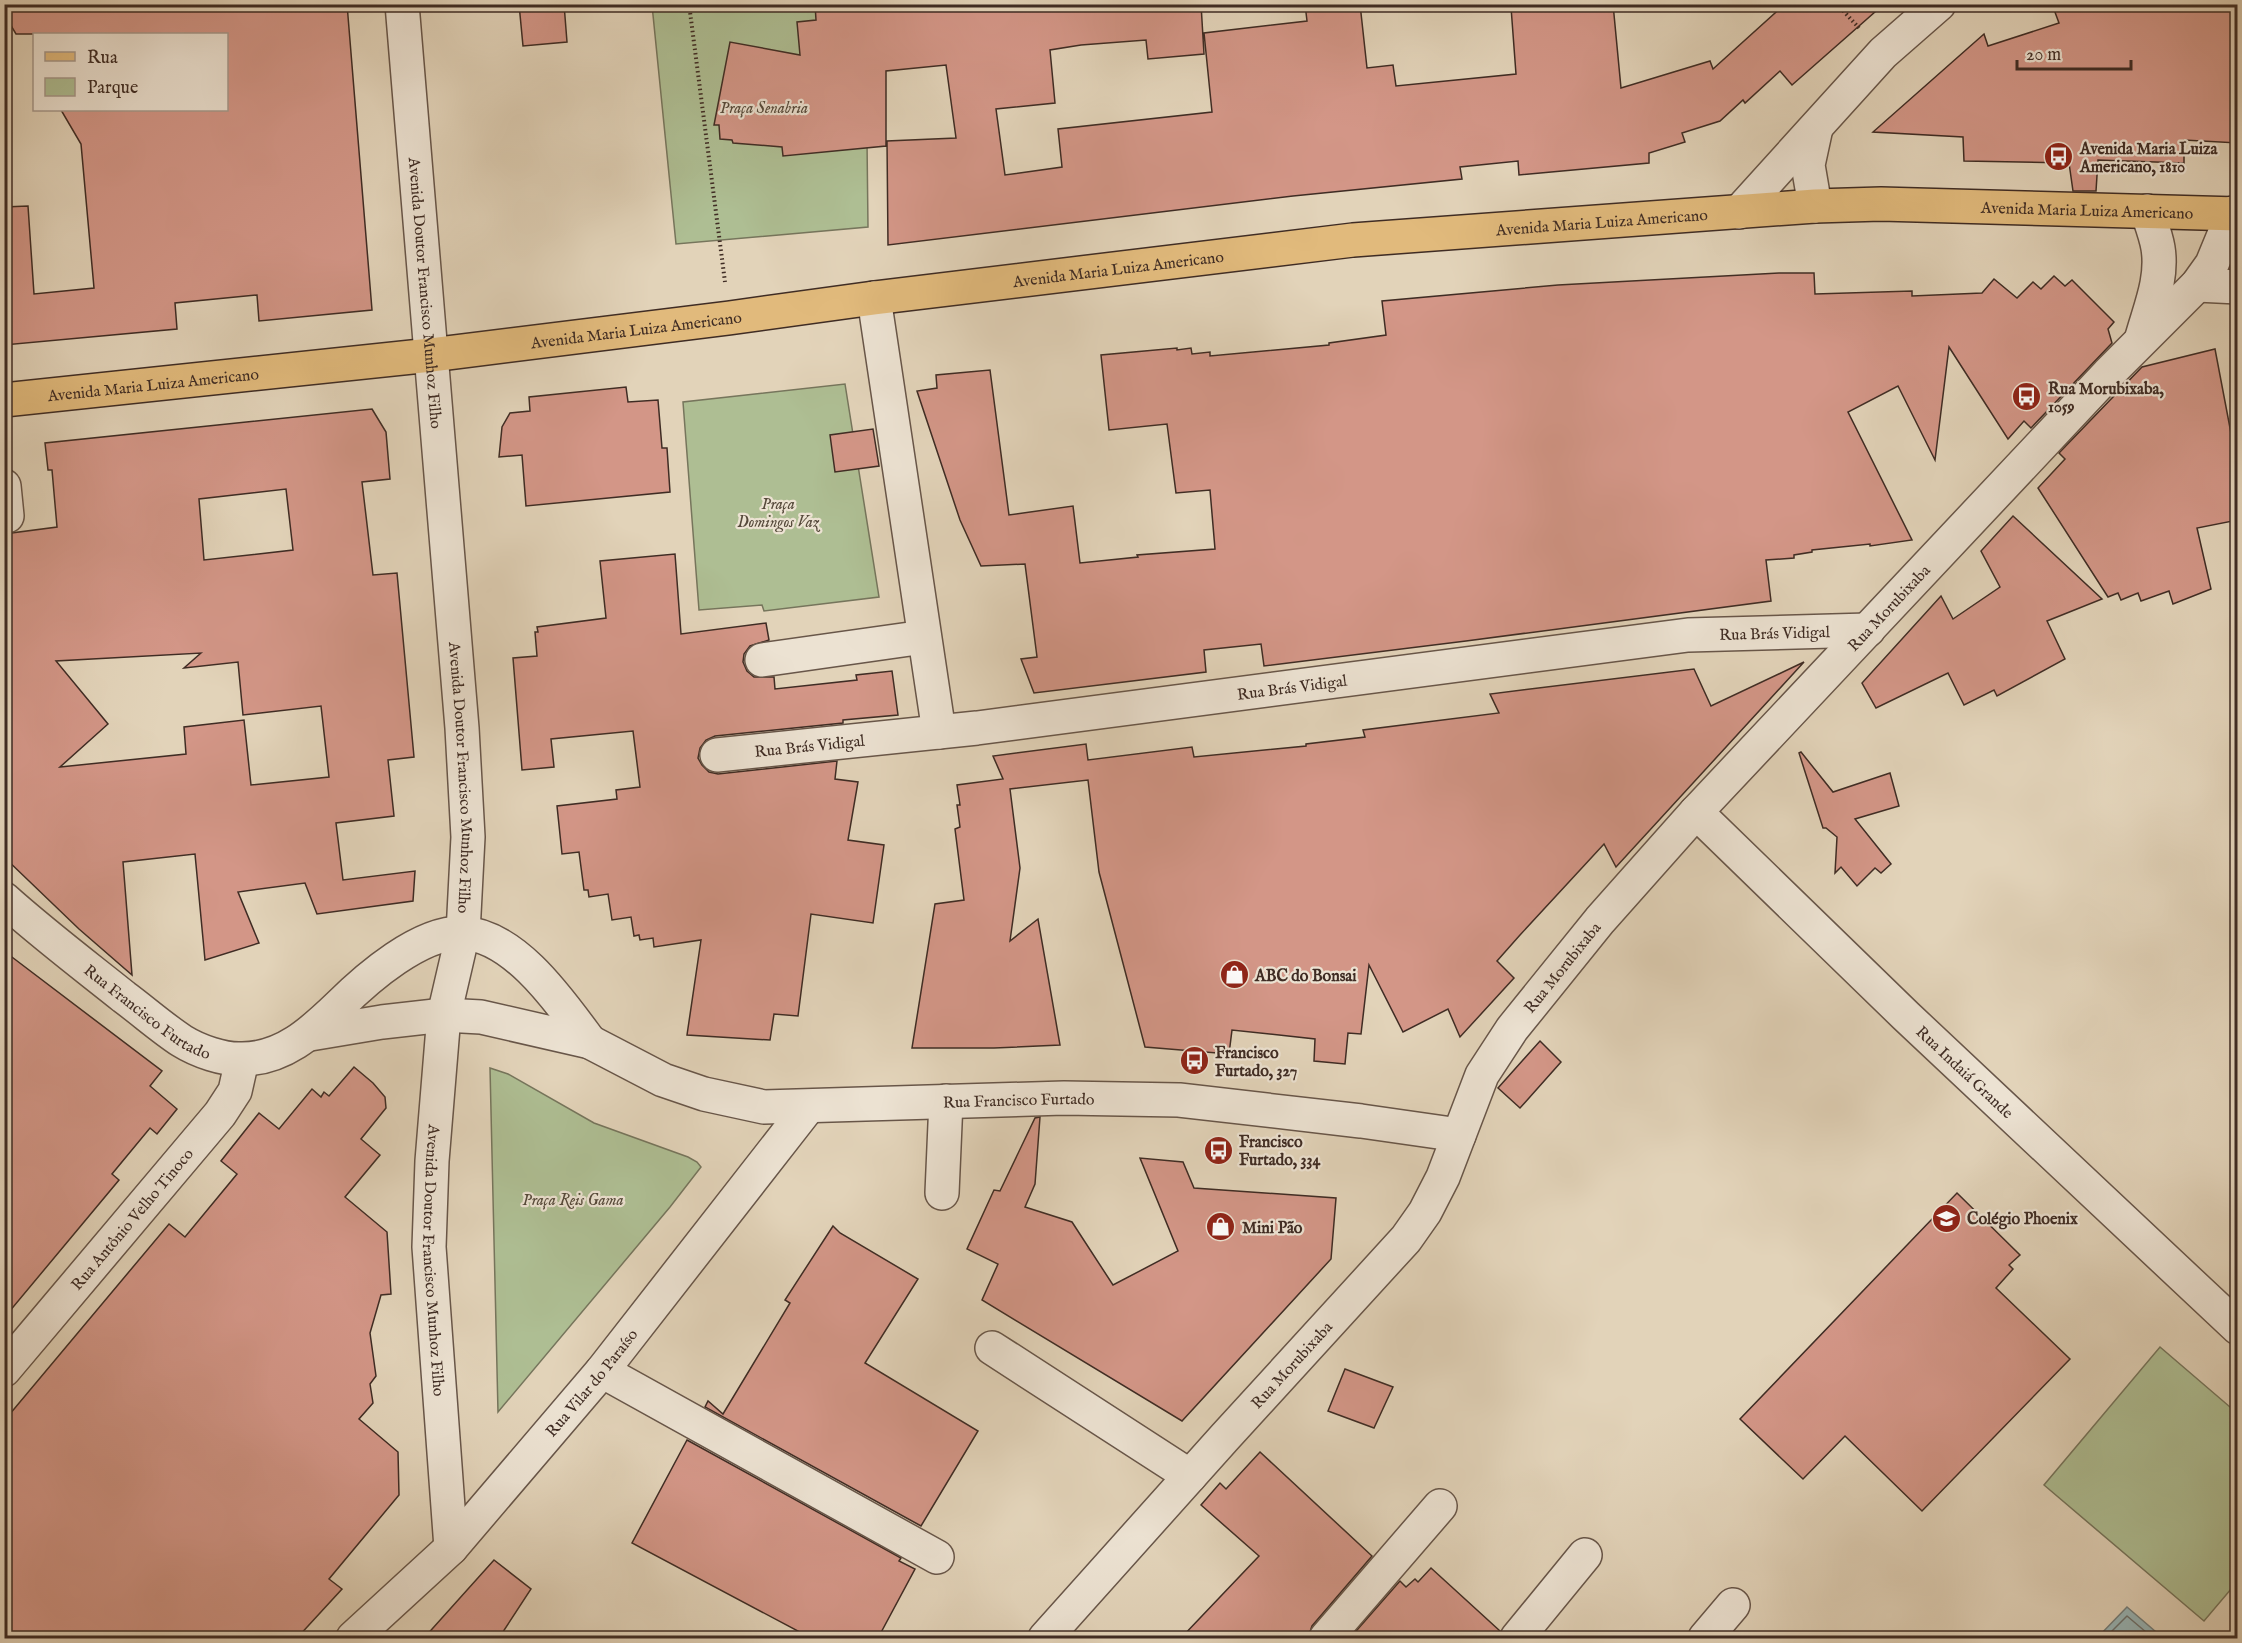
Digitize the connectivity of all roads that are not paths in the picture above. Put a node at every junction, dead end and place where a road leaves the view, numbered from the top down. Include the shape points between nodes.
1 (402, 4) edge
2 (1939, 4) edge
3 (1816, 128) junction
4 (1815, 206) junction
5 (2147, 211) junction
6 (1739, 212) junction
7 (2235, 214) edge
8 (2197, 285) junction
9 (2238, 287) edge
10 (874, 298) junction
11 (2141, 339) junction
12 (431, 355) junction
13 (4, 400) edge
14 (1868, 630) junction
15 (924, 637) junction
16 (762, 660) dead end
17 (939, 732) junction
18 (717, 754) dead end
19 (1696, 812) junction
20 (4, 899) edge
21 (463, 933) junction
22 (444, 1015) junction
23 (309, 1034) junction
24 (590, 1042) junction
25 (242, 1060) junction
26 (946, 1101) junction
27 (808, 1107) junction
28 (1459, 1136) junction
29 (942, 1193) dead end
30 (2238, 1328) edge
31 (992, 1348) dead end
32 (4, 1370) edge
33 (602, 1371) junction
34 (1190, 1476) junction
35 (1440, 1506) dead end
36 (451, 1548) junction
37 (1585, 1555) dead end
38 (938, 1557) dead end
39 (1733, 1605) dead end
40 (353, 1638) edge
41 (1045, 1638) edge
42 (1326, 1638) edge
43 (1517, 1638) edge
44 (1705, 1638) edge

1 - 12 street, Avenida Doutor Francisco Munhoz Filho
2 - 3 street via 1883,53
3 - 4 street via 1808,165
3 - 6 street
4 - 5 main road, Avenida Maria Luiza Americano
4 - 6 main road, Avenida Maria Luiza Americano
5 - 7 main road, Avenida Maria Luiza Americano
5 - 11 street, Rua Morubixaba via 2160,262 2156,291
6 - 10 main road, Avenida Maria Luiza Americano via 1353,240
7 - 8 street, Rua Morubixaba via 2212,264
8 - 9 street
8 - 11 street, Rua Morubixaba
10 - 12 main road, Avenida Maria Luiza Americano
10 - 15 street
11 - 14 street, Rua Morubixaba
12 - 13 main road, Avenida Maria Luiza Americano
12 - 21 street, Avenida Doutor Francisco Munhoz Filho via 462,728 468,837
14 - 17 street, Rua Brás Vidigal via 1688,635
14 - 19 street, Rua Morubixaba
15 - 16 street
15 - 17 street
17 - 18 street, Rua Brás Vidigal
19 - 28 street, Rua Morubixaba via 1600,920 1512,1029 1482,1075
19 - 30 street, Rua Indaiá Grande
20 - 25 street, Rua Francisco Furtado via 183,1042
21 - 22 street, Avenida Doutor Francisco Munhoz Filho
21 - 23 street, Rua Francisco Furtado via 447,934 418,945 355,989
21 - 24 street, Rua Francisco Furtado via 504,948 530,969
22 - 23 street, Rua Francisco Furtado
22 - 24 street, Rua Francisco Furtado via 481,1017
22 - 36 street, Avenida Doutor Francisco Munhoz Filho via 429,1247
23 - 25 street, Rua Francisco Furtado via 290,1047
24 - 27 street, Rua Francisco Furtado via 663,1080 704,1094 764,1107
25 - 32 street, Rua Antônio Velho Tinoco via 235,1091 220,1114
26 - 27 street, Rua Francisco Furtado
26 - 28 street, Rua Francisco Furtado via 1179,1100
26 - 29 street
27 - 33 street, Rua Vilar do Paraíso
28 - 34 street, Rua Morubixaba via 1425,1212 1406,1239
31 - 34 street
33 - 36 street, Rua Vilar do Paraíso
33 - 38 street
34 - 41 street, Rua Morubixaba
35 - 42 street
36 - 40 street, Rua Vilar do Paraíso
37 - 43 street
39 - 44 street

